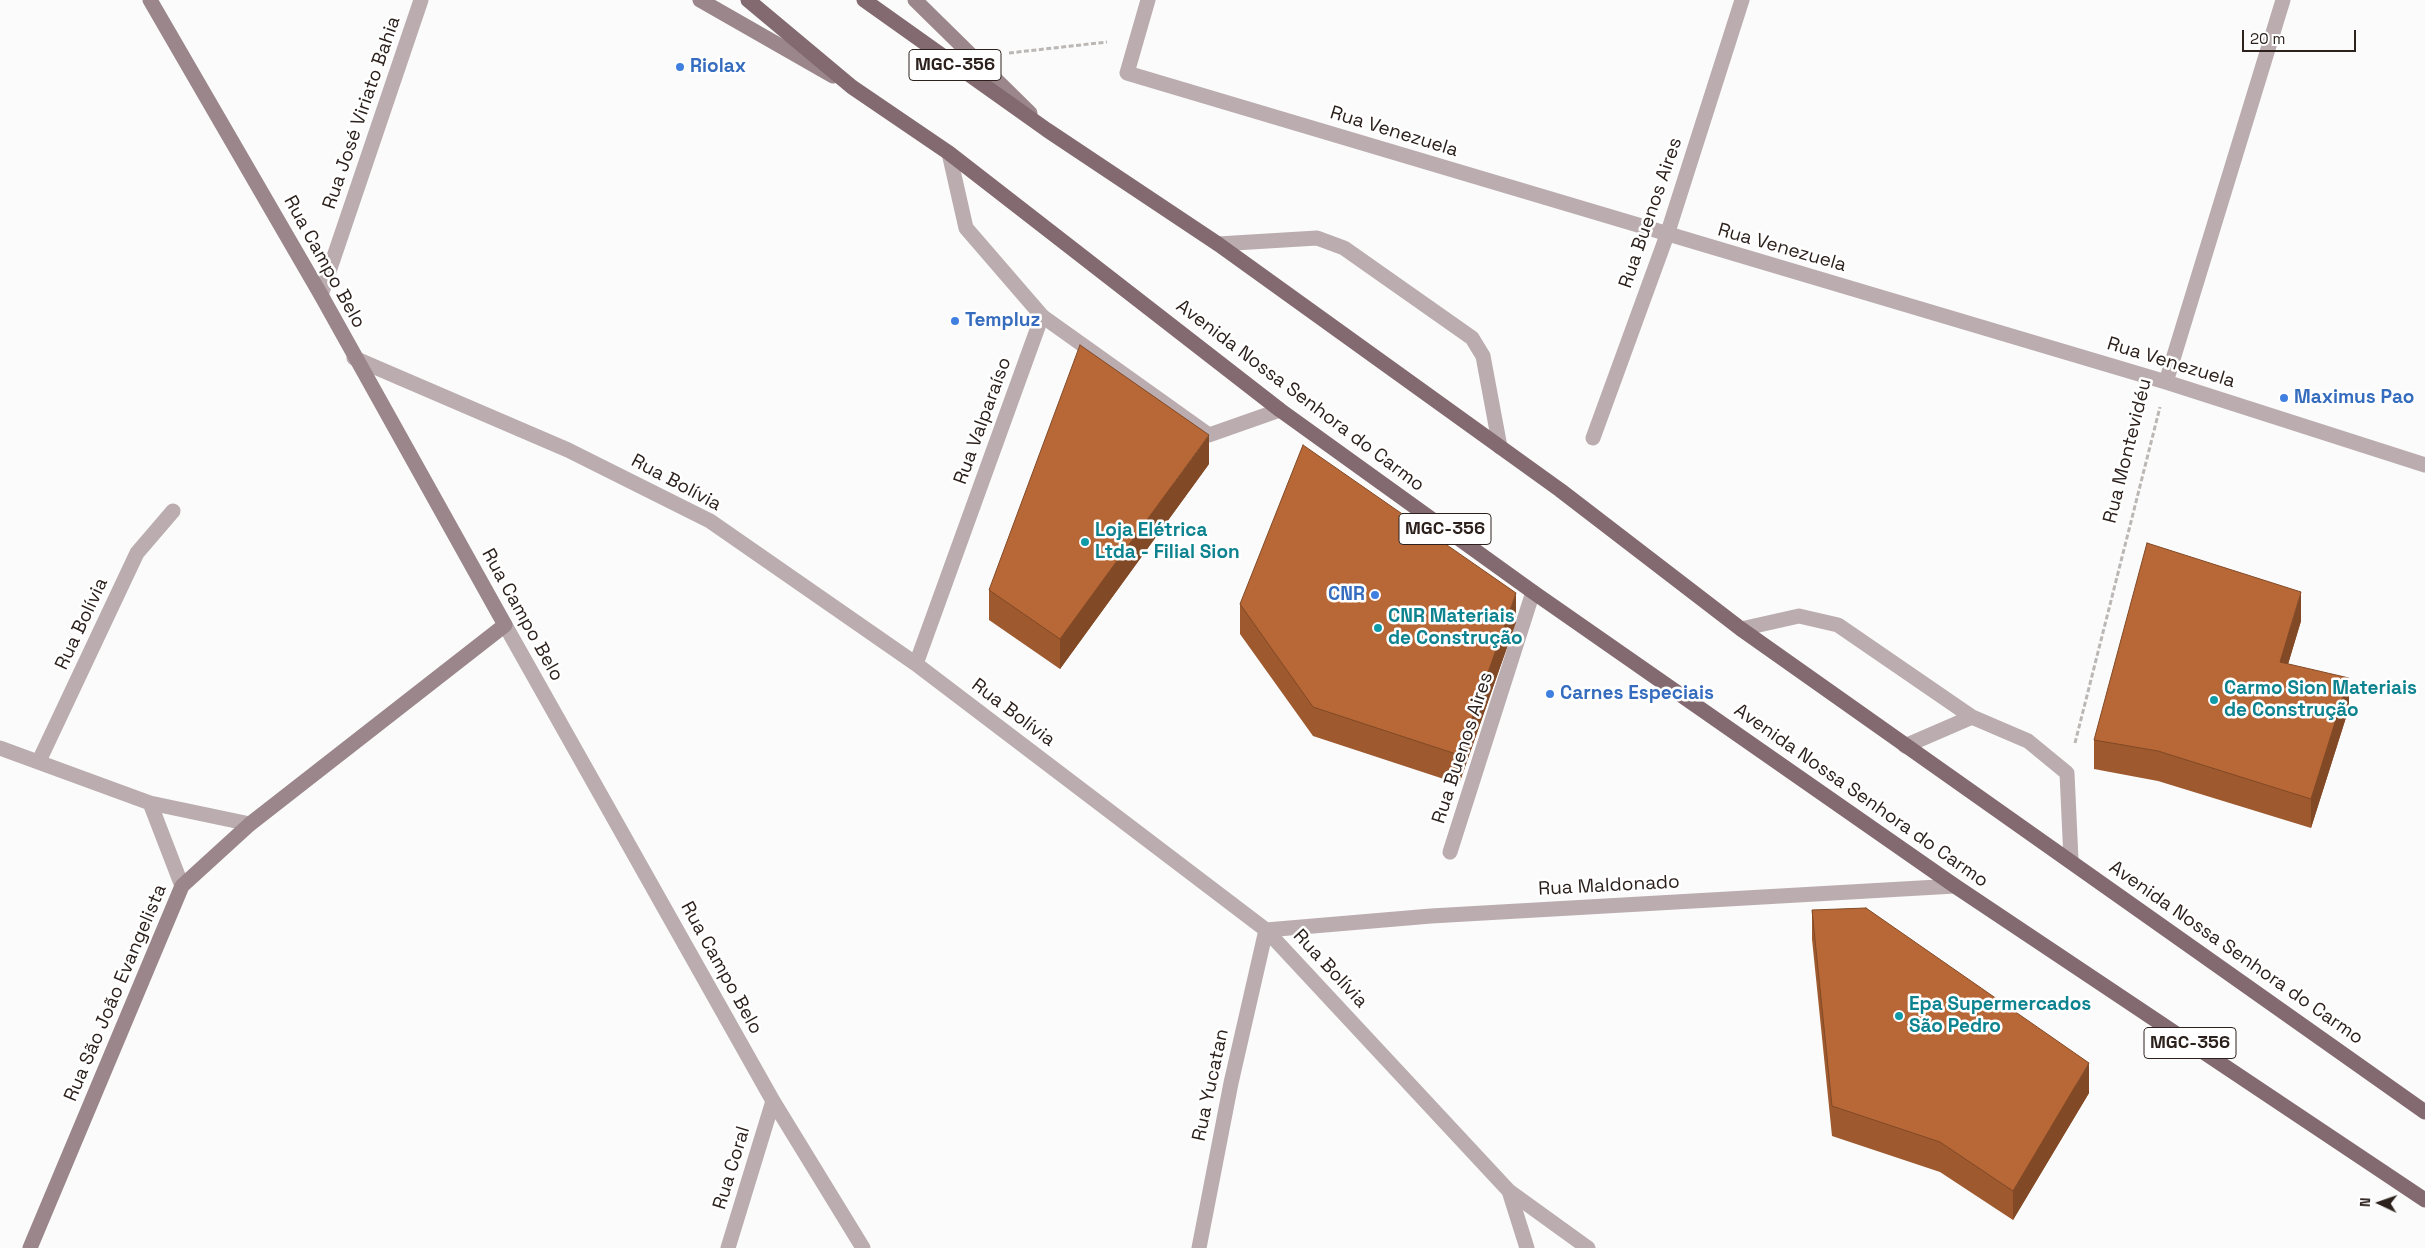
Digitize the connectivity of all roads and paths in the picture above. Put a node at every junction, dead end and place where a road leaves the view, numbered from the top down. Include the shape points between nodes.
1 (150, 0) edge
2 (421, 0) edge
3 (700, 0) edge
4 (748, 0) edge
5 (864, 0) edge
6 (915, 0) edge
7 (1148, 0) edge
8 (1742, 0) edge
9 (2284, 0) edge
10 (1137, 39) junction
11 (974, 57) junction
12 (852, 87) junction
13 (1047, 130) junction
14 (949, 153) junction
15 (1667, 235) junction
16 (1218, 244) junction
17 (320, 296) junction
18 (1042, 316) junction
19 (354, 358) junction
20 (2166, 382) junction
21 (1280, 410) junction
22 (1593, 438) dead end
23 (1500, 448) junction
24 (2425, 465) edge
25 (173, 511) dead end
26 (1533, 592) junction
27 (505, 625) junction
28 (1741, 629) junction
29 (916, 664) junction
30 (1972, 717) junction
31 (1905, 746) junction
32 (0, 748) edge
33 (39, 761) junction
34 (2067, 773) junction
35 (150, 803) junction
36 (250, 824) junction
37 (1450, 852) dead end
38 (2071, 860) junction
39 (182, 886) junction
40 (1954, 886) junction
41 (1266, 930) junction
42 (774, 1101) junction
43 (2425, 1112) edge
44 (1509, 1191) junction
45 (2425, 1200) edge
46 (30, 1248) edge
47 (728, 1248) edge
48 (863, 1248) edge
49 (1198, 1248) edge
50 (1527, 1248) edge
51 (1588, 1248) edge

1 - 17 street, Rua Campo Belo
2 - 17 street, Rua José Viriato Bahia
3 - 12 street, Avenida Nossa Senhora do Carmo / MGC-356
4 - 12 main road, Avenida Nossa Senhora do Carmo / MGC-356
5 - 13 main road, Avenida Nossa Senhora do Carmo / MGC-356
6 - 11 street, Avenida Nossa Senhora do Carmo / MGC-356
7 - 10 street
8 - 15 street, Rua Buenos Aires
9 - 20 street, Rua Montevidéu
10 - 11 path
10 - 15 street, Rua Venezuela via 1127,73
11 - 13 street, Avenida Nossa Senhora do Carmo / MGC-356
12 - 14 main road, Avenida Nossa Senhora do Carmo / MGC-356
13 - 16 main road, Avenida Nossa Senhora do Carmo / MGC-356
14 - 18 street via 966,228
14 - 21 main road, Avenida Nossa Senhora do Carmo / MGC-356
15 - 20 street, Rua Venezuela
15 - 22 street, Rua Buenos Aires
16 - 23 main road, Avenida Nossa Senhora do Carmo / MGC-356
16 - 23 street via 1317,238 1344,248 1472,338 1483,356
17 - 19 street, Rua Campo Belo
18 - 21 street via 1209,435
18 - 29 street, Rua Valparaíso
19 - 27 street, Rua Campo Belo
19 - 29 street, Rua Bolívia via 568,450 710,521
20 - 24 street, Rua Venezuela
20 - 34 path, Rua Montevidéu
21 - 26 main road, Avenida Nossa Senhora do Carmo / MGC-356
23 - 28 main road, Avenida Nossa Senhora do Carmo / MGC-356
25 - 33 street, Rua Bolívia via 137,553
26 - 37 street, Rua Buenos Aires
26 - 40 main road, Avenida Nossa Senhora do Carmo / MGC-356
27 - 36 street, Rua São João Evangelista
27 - 42 street, Rua Campo Belo
28 - 30 street via 1799,616 1838,625
28 - 31 main road, Avenida Nossa Senhora do Carmo / MGC-356
29 - 41 street, Rua Bolívia
30 - 31 street
30 - 34 street via 2028,741
31 - 38 main road, Avenida Nossa Senhora do Carmo / MGC-356
32 - 33 street
33 - 35 street
34 - 38 street
35 - 36 street
35 - 39 street
36 - 39 street, Rua São João Evangelista
38 - 43 main road, Avenida Nossa Senhora do Carmo / MGC-356
39 - 46 street, Rua São João Evangelista
40 - 41 street, Rua Maldonado via 1431,916
40 - 45 main road, Avenida Nossa Senhora do Carmo / MGC-356
41 - 44 street, Rua Bolívia
41 - 49 street, Rua Yucatan
42 - 47 street, Rua Coral
42 - 48 street, Rua Campo Belo
44 - 50 street, Rua Bolívia
44 - 51 street

